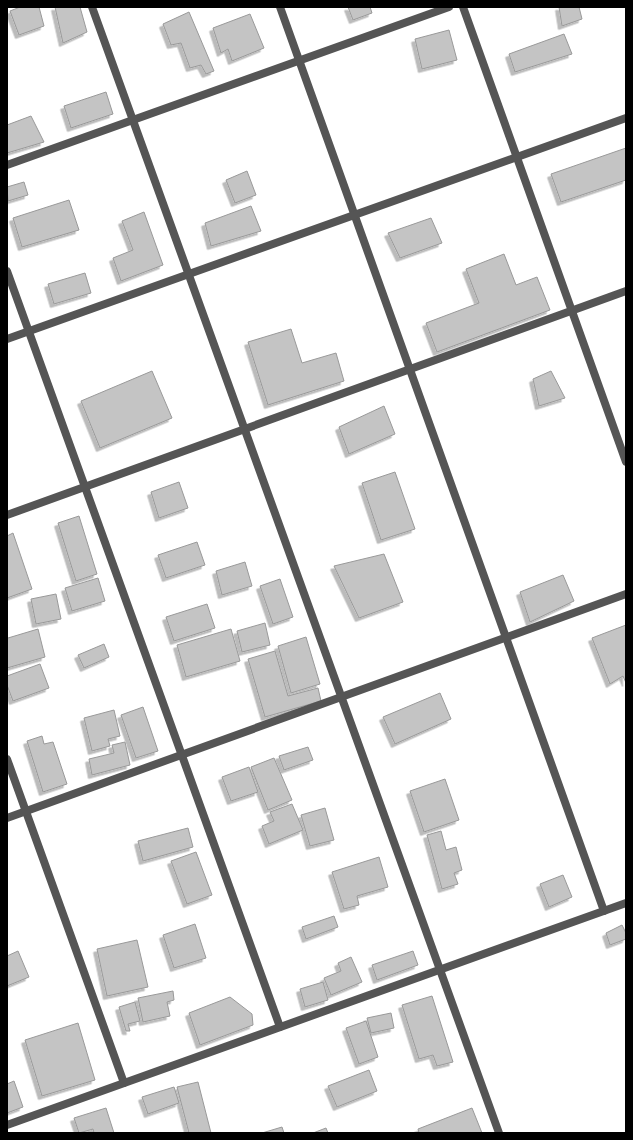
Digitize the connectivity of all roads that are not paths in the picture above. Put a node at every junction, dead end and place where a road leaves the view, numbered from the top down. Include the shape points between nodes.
1 (92, 7) edge
2 (280, 7) edge
3 (449, 7) edge
4 (463, 7) edge
5 (299, 60) junction
6 (626, 118) edge
7 (133, 120) junction
8 (517, 157) junction
9 (7, 165) edge
10 (354, 215) junction
11 (7, 271) edge
12 (189, 274) junction
13 (626, 291) edge
14 (572, 311) junction
15 (29, 331) junction
16 (7, 339) edge
17 (410, 369) junction
18 (245, 429) junction
19 (626, 462) edge
20 (85, 487) junction
21 (7, 515) edge
22 (626, 594) edge
23 (506, 637) junction
24 (341, 697) junction
25 (182, 755) junction
26 (7, 759) edge
27 (26, 811) junction
28 (7, 818) edge
29 (626, 903) edge
30 (604, 911) junction
31 (440, 970) junction
32 (280, 1027) junction
33 (124, 1083) junction
34 (7, 1126) edge
35 (499, 1133) edge

1 - 7 street
2 - 5 street
3 - 5 street
4 - 8 street
5 - 7 street
5 - 10 street
6 - 8 street
7 - 9 street
7 - 12 street
8 - 10 street
8 - 14 street
10 - 12 street
10 - 17 street
11 - 15 street
12 - 15 street
12 - 18 street
13 - 14 street
14 - 17 street
14 - 19 street
15 - 16 street
15 - 20 street
17 - 18 street
17 - 23 street
18 - 20 street
18 - 24 street
20 - 21 street
20 - 25 street
22 - 23 street
23 - 24 street
23 - 30 street
24 - 25 street
24 - 31 street
25 - 27 street
25 - 32 street
26 - 27 street
27 - 28 street
27 - 33 street
29 - 30 street
30 - 31 street
31 - 32 street
31 - 35 street
32 - 33 street
33 - 34 street

